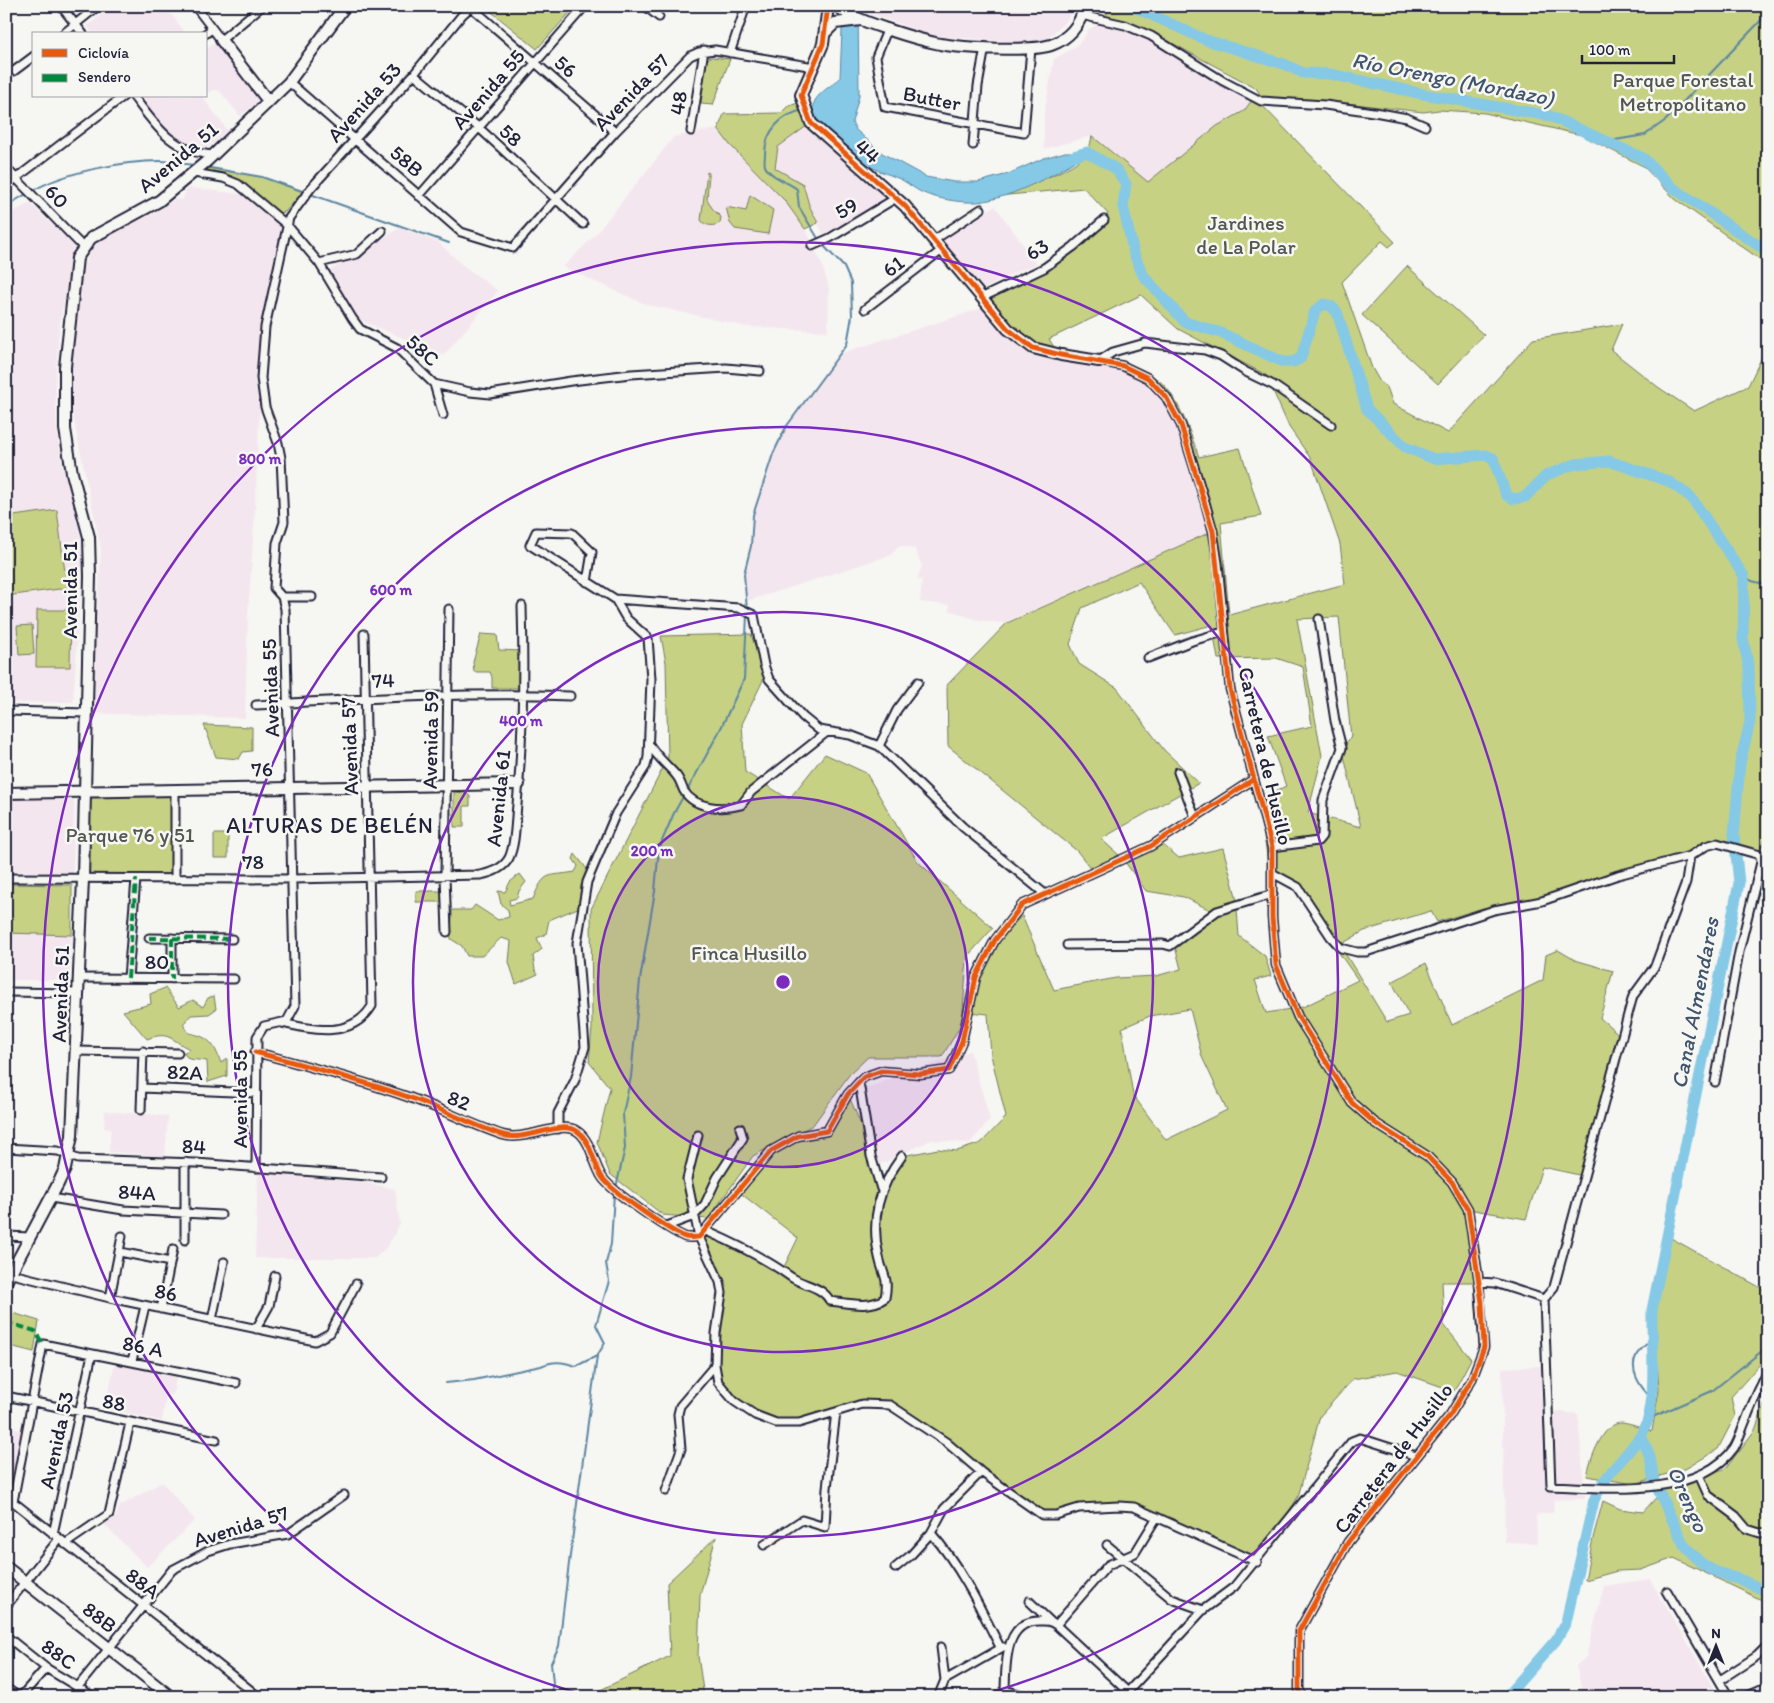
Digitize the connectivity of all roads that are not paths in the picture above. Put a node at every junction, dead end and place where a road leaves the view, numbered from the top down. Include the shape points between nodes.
1 (61, 6) edge
2 (98, 6) edge
3 (195, 6) edge
4 (262, 6) edge
5 (345, 6) edge
6 (471, 6) edge
7 (585, 6) edge
8 (645, 6) edge
9 (746, 6) edge
10 (1083, 10) edge
11 (835, 12) edge
12 (658, 17) dead end
13 (75, 24) junction
14 (888, 28) junction
15 (212, 29) junction
16 (65, 32) edge
17 (81, 32) edge
18 (208, 32) edge
19 (221, 40) junction
20 (985, 47) junction
21 (1031, 48) junction
22 (704, 50) junction
23 (730, 53) junction
24 (32, 57) edge
25 (535, 62) junction
26 (814, 67) junction
27 (14, 70) dead end
28 (414, 74) junction
29 (289, 82) junction
30 (121, 98) edge
31 (135, 98) edge
32 (268, 102) junction
33 (974, 124) junction
34 (1425, 126) dead end
35 (478, 128) junction
36 (615, 132) junction
37 (691, 132) dead end
38 (354, 139) junction
39 (973, 145) dead end
40 (209, 158) junction
41 (6, 168) edge
42 (194, 172) junction
43 (16, 178) junction
44 (6, 186) edge
45 (419, 196) junction
46 (896, 198) junction
47 (557, 201) junction
48 (981, 209) dead end
49 (1104, 220) dead end
50 (583, 224) dead end
51 (287, 225) junction
52 (382, 231) dead end
53 (934, 240) junction
54 (812, 246) dead end
55 (83, 247) junction
56 (513, 248) joint
57 (942, 250) junction
58 (319, 263) junction
59 (981, 298) junction
60 (865, 309) dead end
61 (1099, 361) junction
62 (760, 371) dead end
63 (434, 384) junction
64 (443, 414) dead end
65 (1331, 425) dead end
66 (587, 582) junction
67 (282, 597) junction
68 (312, 597) dead end
69 (615, 599) junction
70 (522, 606) dead end
71 (448, 609) dead end
72 (1319, 619) dead end
73 (1223, 632) junction
74 (364, 634) dead end
75 (1148, 658) dead end
76 (918, 682) dead end
77 (524, 694) junction
78 (449, 696) junction
79 (570, 696) dead end
80 (365, 698) junction
81 (288, 703) junction
82 (256, 705) dead end
83 (6, 711) edge
84 (87, 713) junction
85 (827, 732) junction
86 (649, 744) junction
87 (878, 746) junction
88 (1178, 772) dead end
89 (1254, 779) junction
90 (518, 784) junction
91 (368, 785) junction
92 (446, 785) junction
93 (291, 787) junction
94 (175, 790) junction
95 (84, 791) junction
96 (6, 792) edge
97 (1195, 816) junction
98 (1272, 847) junction
99 (1690, 856) junction
100 (498, 870) joint
101 (1274, 874) junction
102 (445, 876) junction
103 (369, 877) junction
104 (6, 878) edge
105 (83, 879) junction
106 (136, 879) junction
107 (175, 879) junction
108 (292, 879) junction
109 (1045, 894) junction
110 (1273, 894) junction
111 (447, 932) dead end
112 (149, 938) dead end
113 (172, 938) junction
114 (232, 939) dead end
115 (1067, 945) dead end
116 (79, 978) junction
117 (128, 978) junction
118 (172, 978) junction
119 (234, 979) dead end
120 (6, 992) edge
121 (79, 992) junction
122 (281, 1022) junction
123 (76, 1051) junction
124 (143, 1051) junction
125 (255, 1052) junction
126 (178, 1053) dead end
127 (859, 1082) junction
128 (1716, 1082) dead end
129 (142, 1088) junction
130 (256, 1093) junction
131 (141, 1110) dead end
132 (740, 1128) dead end
133 (558, 1129) junction
134 (698, 1134) dead end
135 (6, 1148) edge
136 (68, 1156) junction
137 (902, 1156) dead end
138 (185, 1162) junction
139 (256, 1168) junction
140 (381, 1177) dead end
141 (881, 1191) junction
142 (51, 1198) junction
143 (185, 1212) junction
144 (222, 1215) dead end
145 (694, 1216) junction
146 (667, 1226) junction
147 (706, 1231) junction
148 (6, 1236) edge
149 (122, 1236) dead end
150 (31, 1237) junction
151 (700, 1238) junction
152 (185, 1240) dead end
153 (173, 1248) dead end
154 (120, 1252) junction
155 (170, 1262) junction
156 (224, 1262) dead end
157 (275, 1276) dead end
158 (9, 1278) edge
159 (1479, 1282) junction
160 (356, 1284) dead end
161 (110, 1298) junction
162 (1544, 1299) junction
163 (145, 1306) junction
164 (161, 1309) junction
165 (212, 1320) junction
166 (256, 1329) junction
167 (92, 1354) junction
168 (132, 1361) junction
169 (715, 1365) junction
170 (1768, 1371) edge
171 (236, 1383) dead end
172 (6, 1396) edge
173 (32, 1402) junction
174 (81, 1412) junction
175 (836, 1412) junction
176 (130, 1423) junction
177 (216, 1440) dead end
178 (1416, 1456) junction
179 (981, 1472) junction
180 (1699, 1475) junction
181 (666, 1491) dead end
182 (344, 1495) dead end
183 (6, 1496) edge
184 (12, 1502) junction
185 (1157, 1517) junction
186 (1768, 1532) edge
187 (931, 1533) junction
188 (59, 1539) junction
189 (764, 1545) dead end
190 (1107, 1545) dead end
191 (1124, 1559) junction
192 (1257, 1562) junction
193 (6, 1567) edge
194 (894, 1568) dead end
195 (25, 1582) junction
196 (1667, 1591) dead end
197 (1029, 1601) dead end
198 (143, 1605) junction
199 (6, 1606) edge
200 (1202, 1610) junction
201 (1053, 1623) junction
202 (6, 1636) edge
203 (1768, 1645) edge
204 (941, 1646) dead end
205 (108, 1647) junction
206 (1003, 1647) junction
207 (46, 1668) junction
208 (945, 1680) junction
209 (1720, 1680) junction
210 (1768, 1687) edge
211 (6, 1688) edge
212 (77, 1688) junction
213 (1125, 1694) edge
214 (18, 1696) edge
215 (94, 1697) edge
216 (171, 1697) edge
217 (259, 1697) edge
218 (938, 1697) edge
219 (1029, 1697) edge
220 (1302, 1697) edge
221 (1729, 1697) edge
222 (1745, 1697) edge

1 - 13 street
2 - 13 street
3 - 15 street
4 - 19 street
5 - 29 main road, Avenida 51
6 - 25 street, 56
6 - 28 street, Avenida 53
7 - 25 street, Avenida 55
8 - 12 street
9 - 23 street
10 - 21 main road via 1074,30 1064,39
10 - 34 street via 1151,36 1261,101 1380,113 1407,118
11 - 14 main road
11 - 26 main road, 44
13 - 16 street
13 - 17 street
14 - 20 main road via 941,44
14 - 33 street, Butter via 876,57 885,107
15 - 18 street
15 - 19 street
19 - 32 main road
20 - 21 main road
20 - 33 street
21 - 33 street, Butter via 1024,133
22 - 23 street
22 - 36 street, Avenida 57 via 687,58
22 - 37 street, 48
23 - 26 street
24 - 27 street
25 - 35 street, Avenida 55
25 - 36 street, 56
26 - 46 main road, 44 via 800,95 811,123
28 - 35 street, 58
28 - 38 street, Avenida 53
29 - 32 main road, Avenida 51
29 - 38 street, 58B
30 - 43 street
31 - 40 street via 160,131 177,146
32 - 40 main road, Avenida 51
33 - 39 street
35 - 45 street, Avenida 55
35 - 47 street, 58
36 - 47 street, Avenida 57
38 - 45 street, 58B
38 - 51 street, Avenida 53 via 302,200
40 - 42 main road, Avenida 51
41 - 43 street, 60
42 - 51 street, 58C via 238,184
42 - 55 main road, Avenida 51 via 159,201 101,231
43 - 44 street
43 - 55 street, 60
45 - 56 street, 58B via 461,232
46 - 53 main road, 44
46 - 54 street, 59
47 - 50 street, 58
47 - 56 street, Avenida 57
48 - 53 street
49 - 59 street, 63 via 1044,268
51 - 58 street, 58C
51 - 67 street, Avenida 55 via 265,326 261,378 265,407 281,458 284,522 277,543 274,588
52 - 58 street via 357,254
53 - 57 main road, 44
55 - 84 main road, Avenida 51 via 74,272 64,394 67,445 89,537
57 - 59 main road, 44
57 - 60 street, 61
58 - 63 street, 58C via 360,329 397,348
59 - 61 main road, Carretera de Husillo via 1008,329 1033,348
61 - 65 street via 1113,352 1145,343 1205,350 1273,385
61 - 73 street, Carretera de Husillo via 1123,366 1148,378 1166,397 1180,424 1213,531
62 - 63 street, 58C via 726,368 635,374 490,394
63 - 64 street
66 - 66 street via 592,552 572,534 536,532 530,544
66 - 69 street
67 - 68 street
67 - 81 street, Avenida 55
69 - 85 street via 743,609 751,613 769,679 803,718
69 - 86 street via 626,618 648,638 651,679 647,722
70 - 77 street, Avenida 61
71 - 78 street, Avenida 59
72 - 98 street via 1342,748 1323,800 1322,836 1318,841
73 - 75 street
73 - 89 street, Carretera de Husillo via 1232,701
74 - 80 street, Avenida 57
76 - 87 street via 896,710
77 - 78 street, 74
77 - 79 street, 74
77 - 90 street, Avenida 61
78 - 80 street, 74
78 - 92 street, Avenida 59
80 - 81 street, 74
80 - 91 street, Avenida 57
81 - 82 street, 74
81 - 93 street, Avenida 55
83 - 84 street
84 - 95 main road, Avenida 51
85 - 86 street via 751,792 741,804 726,808 695,802
85 - 87 street via 850,735
86 - 133 street via 646,766 616,813 587,882 577,944 585,1047 575,1080 558,1113
87 - 109 street via 964,826
88 - 97 street
89 - 97 street
89 - 98 street, Carretera de Husillo
90 - 92 main road, 76
90 - 100 street, Avenida 61 via 513,848 506,863
91 - 92 main road, 76
91 - 93 main road, 76
91 - 103 street, Avenida 57
92 - 102 street, Avenida 59
93 - 94 main road, 76
93 - 108 street, Avenida 55
94 - 95 main road, 76
94 - 107 street
95 - 96 main road, 76
95 - 105 main road, Avenida 51
97 - 109 street via 1151,846
98 - 101 street, Carretera de Husillo
99 - 101 street via 1618,875 1542,901 1494,910 1366,952 1341,948 1298,886
99 - 128 street via 1716,843 1760,855 1761,862 1739,952
99 - 162 street via 1686,882 1655,966 1633,996 1554,1287
100 - 102 street, 78 via 480,875
101 - 110 street, Carretera de Husillo
102 - 103 street, 78
102 - 111 street, Avenida 59
103 - 108 street, 78
103 - 122 street, Avenida 57 via 372,1006 357,1022 341,1029 313,1030
104 - 105 street, 78
105 - 106 street, 78
105 - 116 main road, Avenida 51
106 - 107 street, 78
106 - 117 street
107 - 108 street, 78
108 - 122 street, Avenida 55 via 294,1006 290,1018
109 - 127 street via 1022,905 995,940 976,976 962,1041 949,1070 920,1074 882,1071
110 - 115 street via 1217,911 1170,946
110 - 159 street, Carretera de Husillo via 1276,965 1298,1017 1352,1103 1375,1123 1428,1156 1452,1182 1468,1209
112 - 113 street
113 - 114 street
113 - 118 street
116 - 117 street, 80
116 - 121 main road, Avenida 51
117 - 118 street, 80
118 - 119 street, 80
120 - 121 street
121 - 123 main road, Avenida 51
122 - 125 street, Avenida 55 via 264,1026 259,1031
123 - 124 street
123 - 136 main road, Avenida 51
124 - 126 street
124 - 129 street
125 - 130 street, Avenida 55
125 - 133 street, 82 via 335,1072 412,1098 504,1135 527,1136
127 - 141 street via 871,1156
127 - 147 street via 848,1094 827,1131 798,1136 771,1151
129 - 130 street, 82A
129 - 131 street
130 - 139 street, Avenida 55
132 - 145 street via 743,1138 717,1178 705,1204
133 - 146 street, 82 via 572,1129 582,1136 609,1186
134 - 145 street via 688,1179
135 - 136 street, 84 via 58,1150
136 - 138 street, 84
136 - 142 main road, Avenida 51
137 - 141 street
138 - 139 street, 84
138 - 143 street
139 - 140 street, 84
141 - 147 street via 876,1243 888,1282 886,1298 878,1304 830,1301 826,1294 792,1278 783,1269
142 - 143 street, 84A via 123,1210
142 - 150 main road, Avenida 51
143 - 144 street, 84A
143 - 152 street
145 - 146 street
145 - 151 street
146 - 151 street, 82 via 686,1238
147 - 151 street
148 - 150 street
149 - 154 street
150 - 158 main road, Avenida 51
151 - 169 street via 716,1270 722,1293
153 - 155 street
154 - 155 street
154 - 161 street
155 - 164 street
156 - 165 street
157 - 166 street via 269,1306
158 - 161 street, 86
159 - 162 street via 1495,1283
159 - 178 street, Carretera de Husillo via 1484,1347 1472,1379 1450,1415
160 - 166 street, 86 via 330,1333 315,1341
161 - 163 street, 86
162 - 180 street via 1550,1486 1608,1490 1652,1487
163 - 164 street, 86
163 - 168 street
164 - 165 street, 86
165 - 166 street, 86
167 - 168 street, 86 A
167 - 173 street, 86 A via 43,1344
167 - 174 street, Avenida 53
168 - 171 street, 86 A
169 - 175 street via 718,1382 734,1401 755,1415 776,1423 799,1423
169 - 181 street via 680,1406 681,1449
170 - 180 street via 1734,1447 1716,1467
172 - 173 street, 88
173 - 174 street, 88
173 - 184 street
174 - 176 street, 88
174 - 188 street, Avenida 53
175 - 179 street via 862,1404 890,1405 946,1442
175 - 189 street via 825,1527 802,1520
176 - 177 street, 88
176 - 188 street via 109,1514
178 - 192 street via 1360,1438 1352,1441
178 - 220 street, Carretera de Husillo via 1348,1542 1299,1631 1299,1689
179 - 185 street via 1042,1515 1056,1515 1079,1508 1119,1506 1134,1507
179 - 187 street via 944,1509
180 - 186 street via 1708,1495 1748,1529
182 - 198 street, Avenida 57 via 288,1534 230,1544 185,1562 172,1570
183 - 184 street, 88A
184 - 188 street, 88A
185 - 191 street via 1135,1553
185 - 192 street
187 - 194 street
187 - 206 street via 969,1587
188 - 195 street, Avenida 53
188 - 198 street, 88A
190 - 191 street
191 - 200 street via 1172,1598
191 - 201 street via 1108,1565
192 - 200 street via 1234,1587
193 - 195 main road, 88B
195 - 199 street, Avenida 53
195 - 205 main road, 88B
196 - 209 street
197 - 201 street
198 - 205 street, Avenida 57
198 - 217 street, 88A
200 - 213 street
201 - 206 street via 1027,1621
201 - 213 street
202 - 207 street, 88C
203 - 209 street
204 - 208 street
205 - 212 street, Avenida 57
205 - 216 main road, 88B
206 - 208 street
206 - 219 street via 1005,1690
207 - 212 street, 88C
207 - 214 street
208 - 218 street
209 - 221 street
210 - 222 street
211 - 214 street
212 - 215 street, 88C

